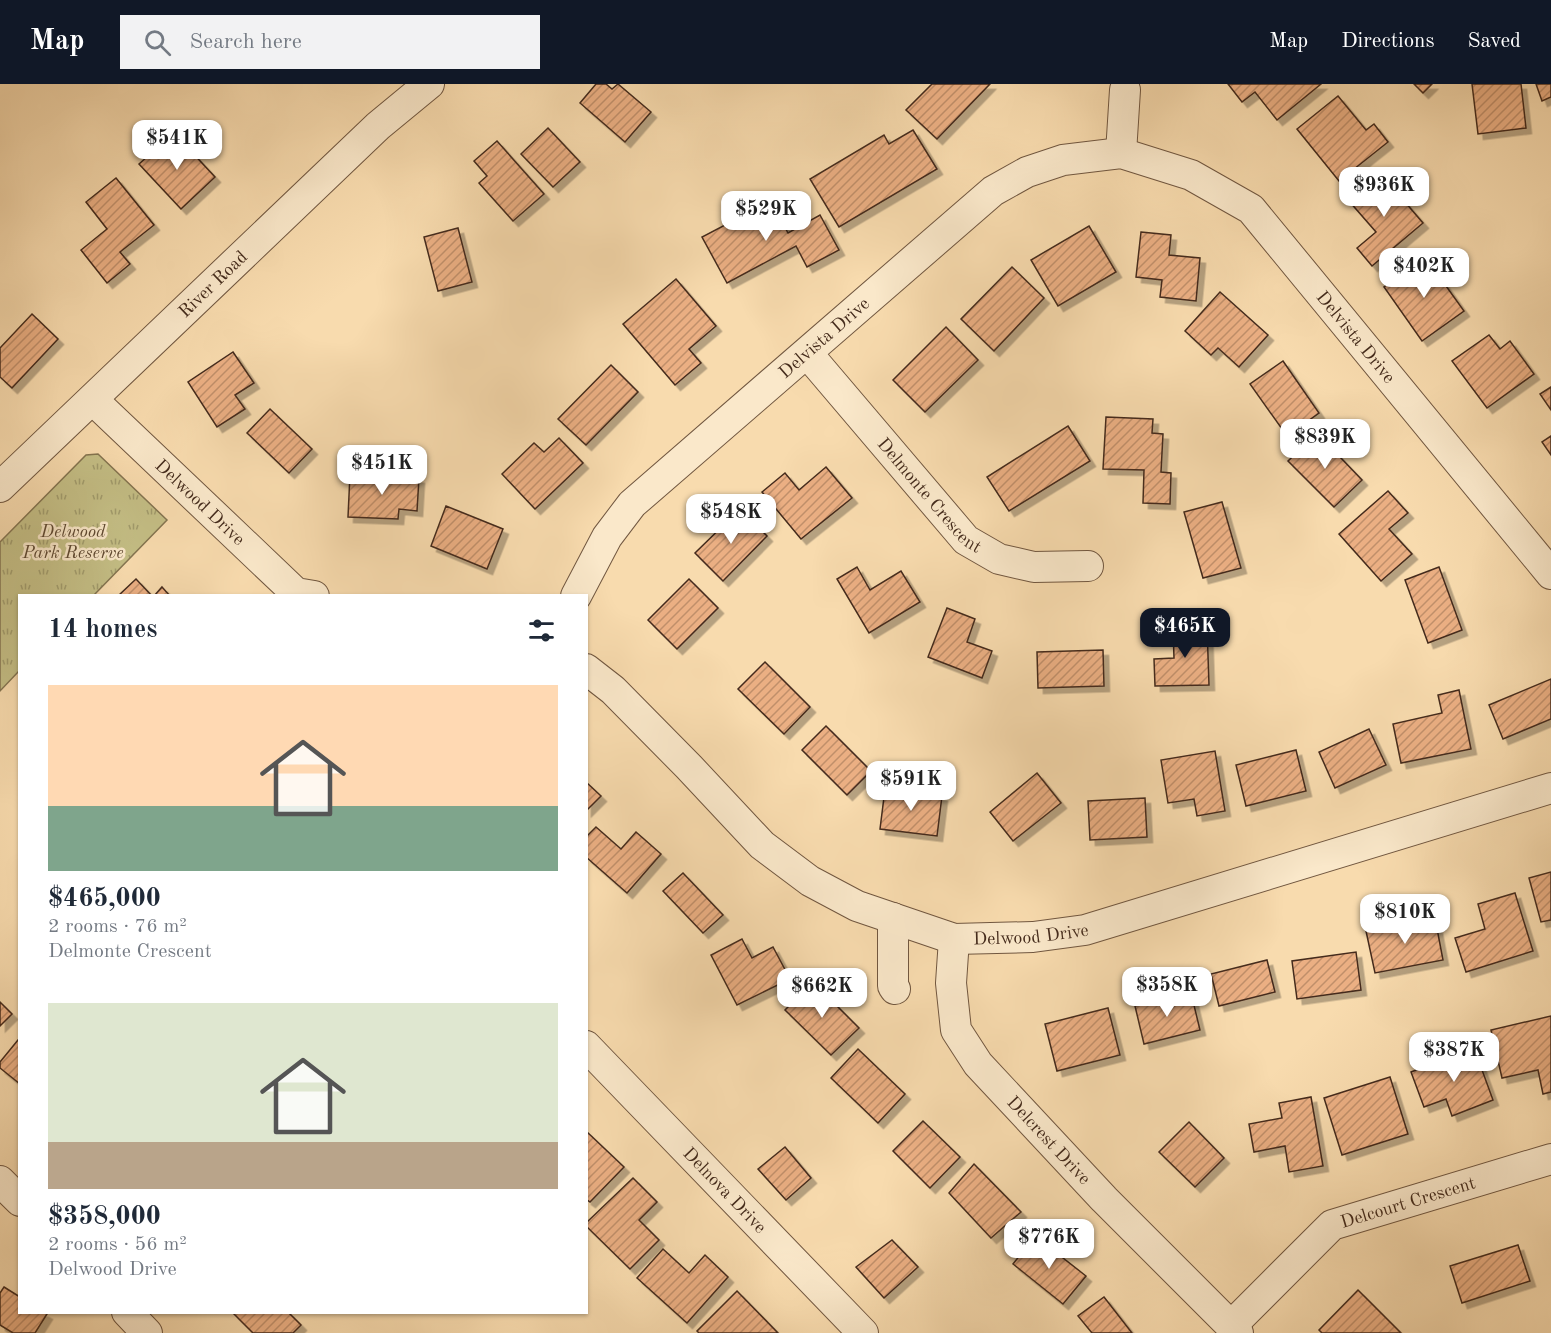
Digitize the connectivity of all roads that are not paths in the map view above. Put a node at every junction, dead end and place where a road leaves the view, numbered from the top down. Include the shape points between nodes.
1 (429, 84) edge
2 (1125, 90) dead end
3 (1121, 153) junction
4 (807, 353) junction
5 (93, 400) junction
6 (0, 487) edge
7 (1088, 566) dead end
8 (1551, 574) edge
9 (301, 594) edge
10 (577, 594) edge
11 (588, 671) edge
12 (1551, 788) edge
13 (893, 918) junction
14 (954, 939) junction
15 (895, 989) dead end
16 (588, 1048) edge
17 (1551, 1159) edge
18 (0, 1181) edge
19 (18, 1199) edge
20 (129, 1314) edge
21 (1234, 1329) edge
22 (147, 1333) edge
23 (863, 1333) edge

1 - 5 street, River Road via 378,126
2 - 3 street
3 - 4 street, Delvista Drive via 1063,160 1027,172 993,191
3 - 8 street, Delvista Drive via 1191,175 1251,209
4 - 7 street, Delmonte Crescent via 966,540 999,559 1034,567
4 - 10 street, Delvista Drive via 632,504 607,537
5 - 6 street, River Road
5 - 9 street, Delwood Drive
11 - 13 street, Delwood Drive via 690,767 762,845 810,881 858,906
12 - 14 street, Delwood Drive via 1085,930 1033,938
13 - 14 street, Delwood Drive
13 - 15 street
14 - 21 street, Delcrest Drive via 951,983 956,1030 978,1064 1104,1199
16 - 23 street, Delnova Drive
17 - 21 street, Delcourt Crescent via 1332,1225
18 - 19 street
20 - 22 street

